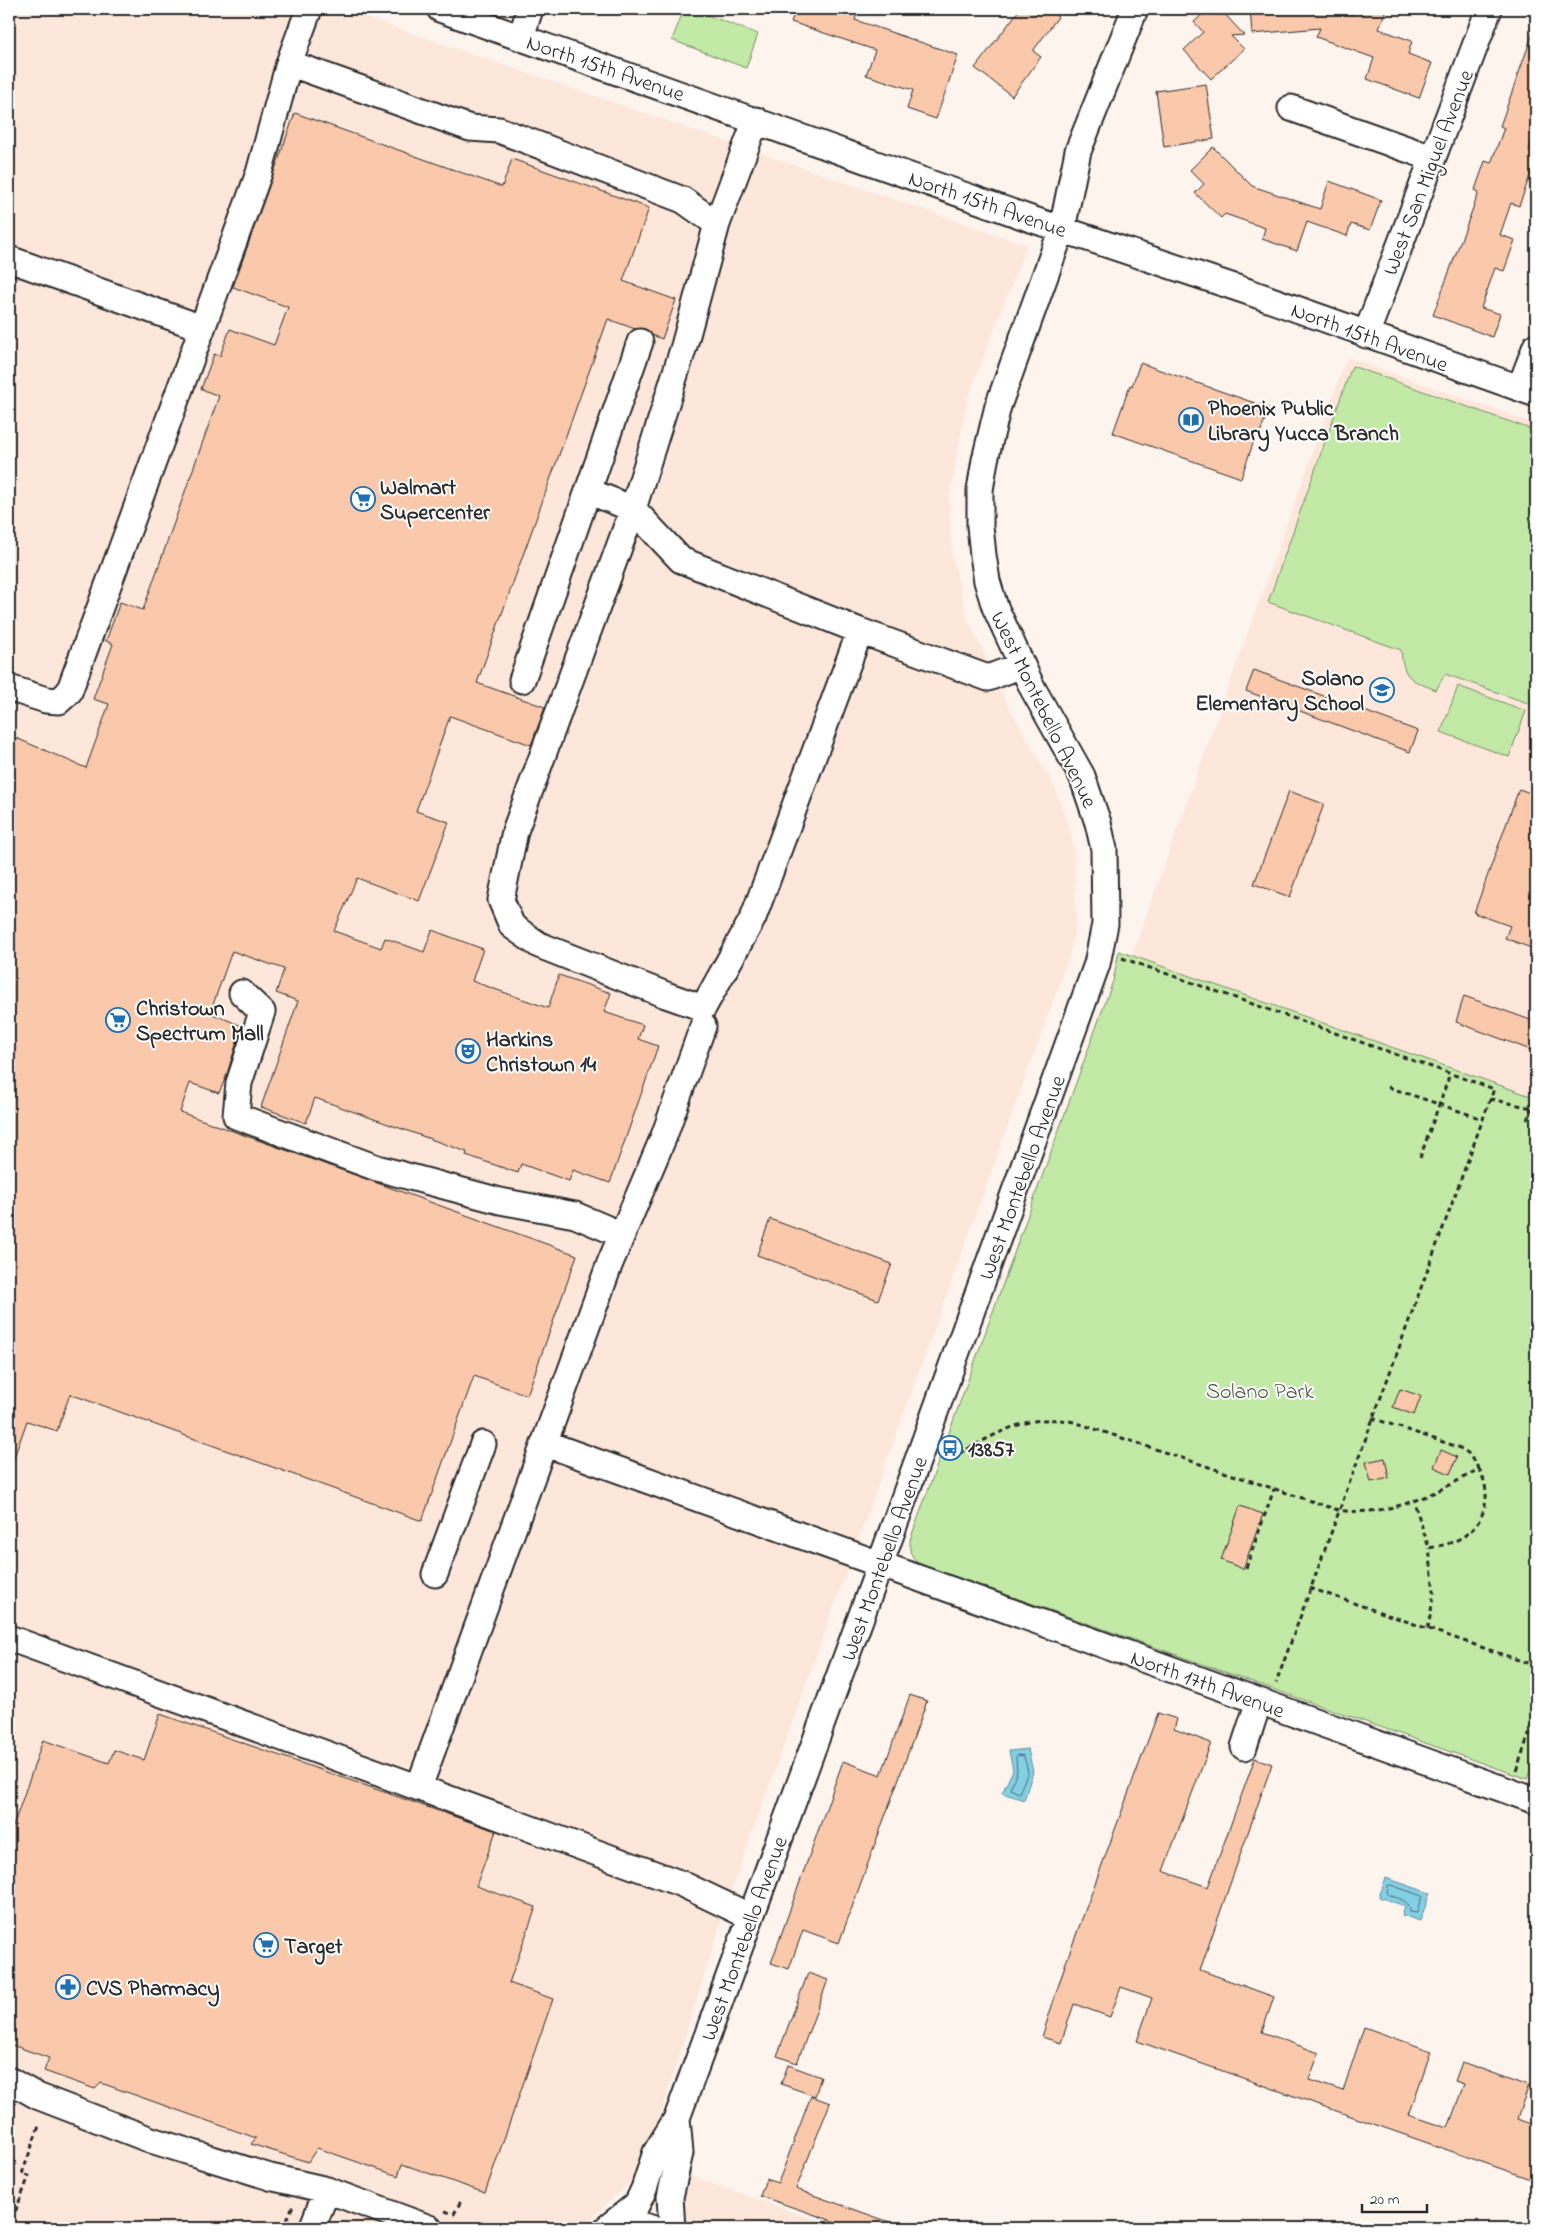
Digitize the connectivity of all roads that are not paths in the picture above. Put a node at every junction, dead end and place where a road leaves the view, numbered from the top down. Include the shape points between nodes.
1 (310, 9) edge
2 (440, 9) edge
3 (530, 9) edge
4 (1135, 9) edge
5 (1488, 9) edge
6 (521, 37) junction
7 (289, 63) junction
8 (1291, 108) dead end
9 (756, 120) junction
10 (1432, 158) junction
11 (717, 224) junction
12 (1062, 229) junction
13 (9, 259) edge
14 (202, 328) junction
15 (1366, 335) junction
16 (640, 342) dead end
17 (1536, 346) edge
18 (1528, 391) edge
19 (588, 492) junction
20 (633, 509) junction
21 (860, 631) junction
22 (1022, 665) junction
23 (522, 680) dead end
24 (9, 688) edge
25 (242, 994) dead end
26 (703, 1026) dead end
27 (622, 1235) junction
28 (544, 1443) junction
29 (483, 1444) dead end
30 (880, 1564) junction
31 (436, 1574) dead end
32 (9, 1638) edge
33 (1267, 1694) junction
34 (1244, 1747) dead end
35 (419, 1787) junction
36 (1536, 1801) edge
37 (751, 1916) junction
38 (9, 2080) edge
39 (677, 2118) junction
40 (327, 2190) junction
41 (312, 2228) edge
42 (429, 2228) edge
43 (607, 2228) edge
44 (651, 2228) edge
45 (672, 2228) edge

1 - 7 street
2 - 6 street, North 15th Avenue
3 - 6 street
4 - 12 street, West Montebello Avenue via 1078,151
5 - 10 street, West San Miguel Avenue
6 - 9 street, North 15th Avenue
7 - 11 street via 470,128 499,130 683,200
7 - 14 street via 259,173
8 - 10 street
9 - 11 street
9 - 12 street, North 15th Avenue
10 - 15 street, West San Miguel Avenue
11 - 20 street via 684,346
12 - 15 street, North 15th Avenue
12 - 22 street, West Montebello Avenue via 998,406 980,490 980,526 987,580 995,607
13 - 14 street
14 - 24 street via 69,692 59,701
15 - 18 street, North 15th Avenue
16 - 19 street
17 - 18 street
19 - 20 street
19 - 23 street
20 - 21 street via 681,560
20 - 21 street via 515,831 501,900 512,926 539,945 703,1008 753,918
21 - 22 street via 988,678
22 - 30 street, West Montebello Avenue via 1082,776 1098,822 1104,849 1106,924 1097,964 1071,1041
25 - 27 street via 262,1012 239,1083 236,1116 377,1168 500,1201 576,1215
26 - 27 street via 664,1136
27 - 28 street
28 - 30 street, North 17th Avenue
28 - 35 street
29 - 31 street
30 - 33 street, North 17th Avenue
30 - 37 street, West Montebello Avenue
32 - 35 street
33 - 34 street
33 - 36 street, North 17th Avenue
35 - 37 street via 682,1884
37 - 39 street, West Montebello Avenue
38 - 40 street via 37,2096 151,2140 270,2177
39 - 43 street, West Montebello Avenue via 656,2152 637,2204
39 - 45 street, West Montebello Avenue via 680,2153 670,2197
40 - 41 street
40 - 42 street
43 - 44 street via 624,2224

